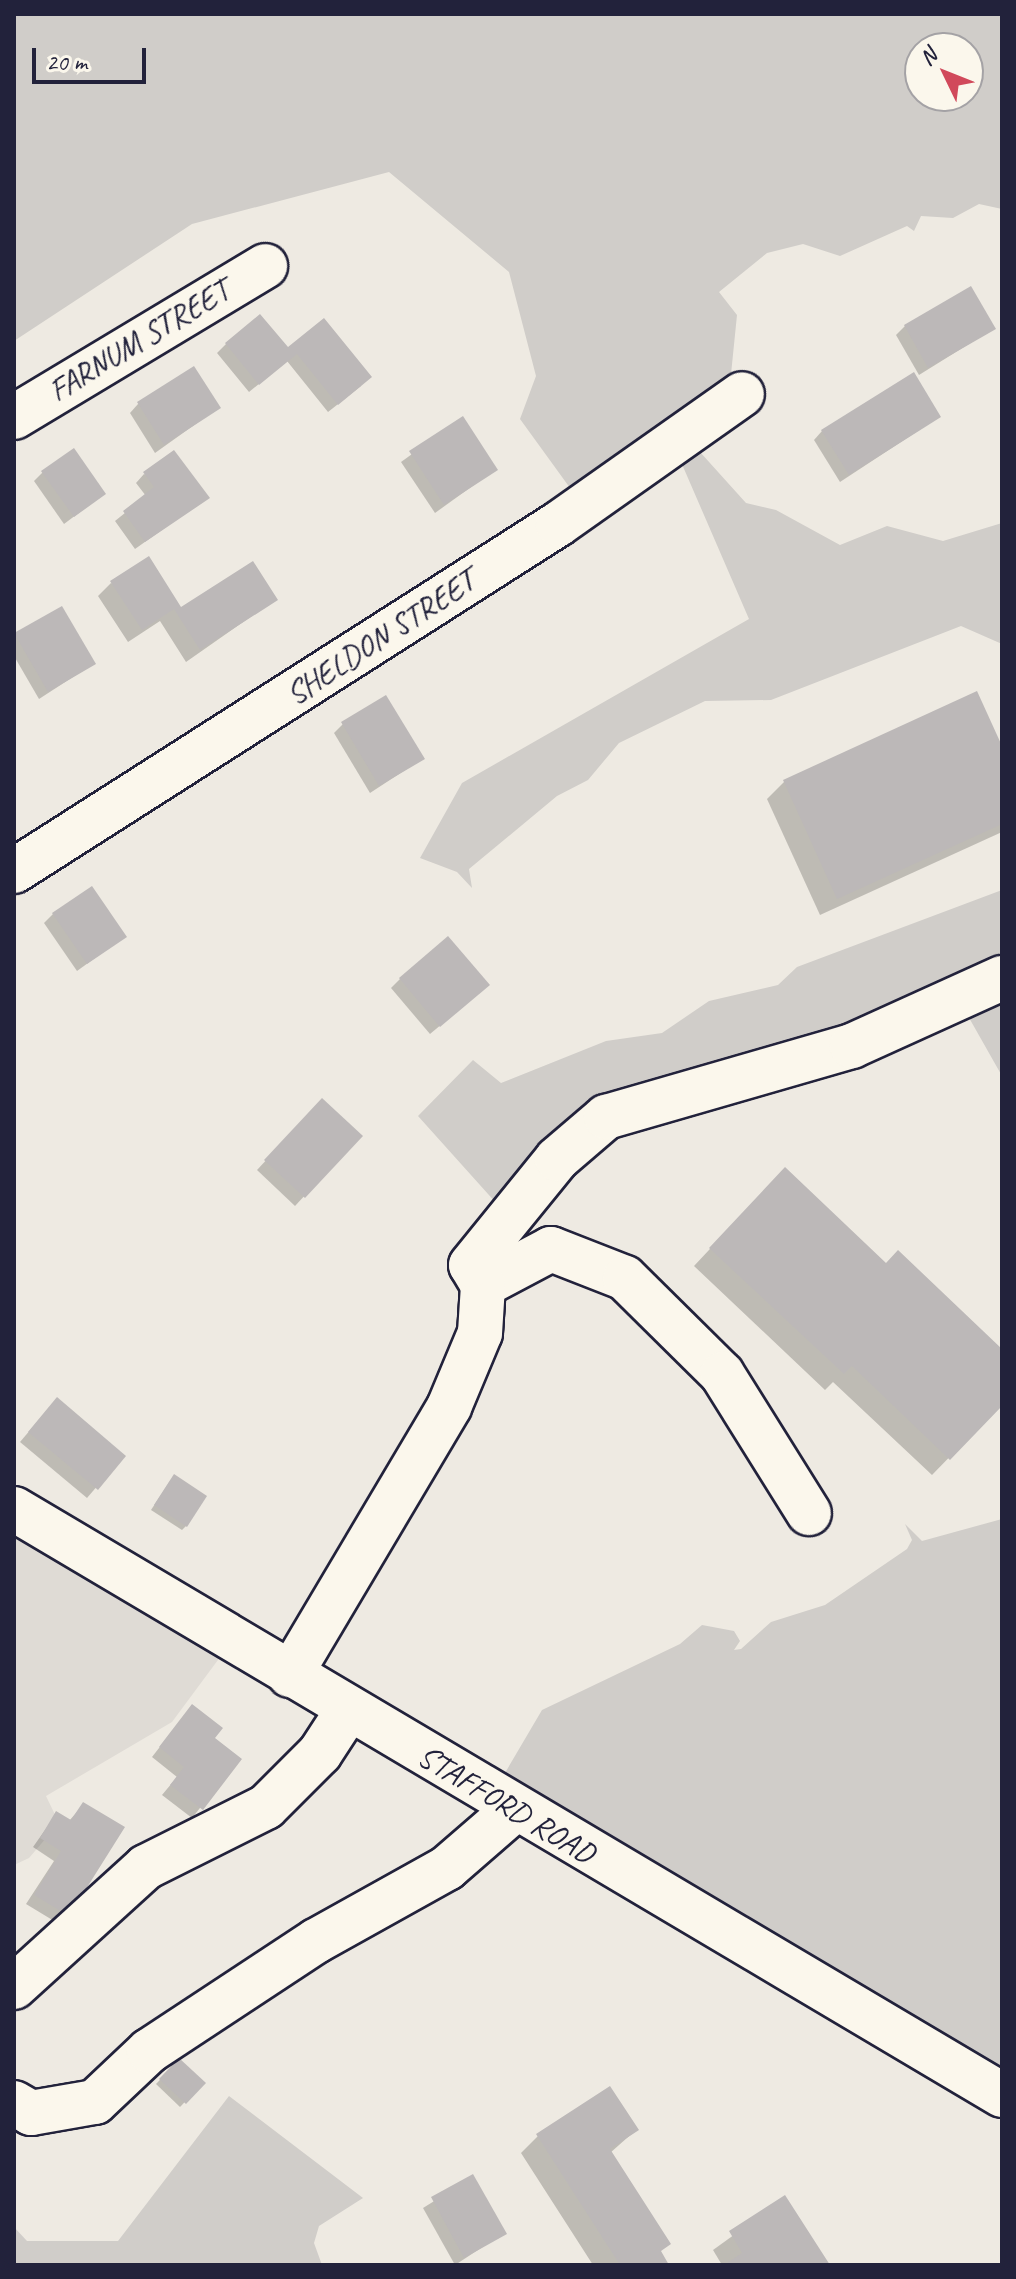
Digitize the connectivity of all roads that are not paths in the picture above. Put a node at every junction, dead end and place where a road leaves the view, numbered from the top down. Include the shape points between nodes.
1 (265, 266) dead end
2 (742, 394) dead end
3 (14, 417) edge
4 (14, 871) edge
5 (1002, 978) edge
6 (483, 1285) junction
7 (14, 1509) edge
8 (809, 1513) dead end
9 (290, 1675) junction
10 (348, 1710) junction
11 (514, 1810) junction
12 (14, 1987) edge
13 (1002, 2095) edge
14 (14, 2103) edge

1 - 3 street, FARNUM STREET
2 - 4 street, SHELDON STREET via 558,524
5 - 6 street via 852,1046 606,1117 557,1159 471,1265
6 - 8 street via 551,1249 625,1278 722,1374
6 - 9 street via 480,1333 449,1407
7 - 9 street, STAFFORD ROAD
9 - 10 street, STAFFORD ROAD
10 - 11 street, STAFFORD ROAD
10 - 12 street via 320,1753 266,1807 146,1867
11 - 13 street, STAFFORD ROAD
11 - 14 street via 447,1868 316,1941 149,2051 95,2102 31,2113

